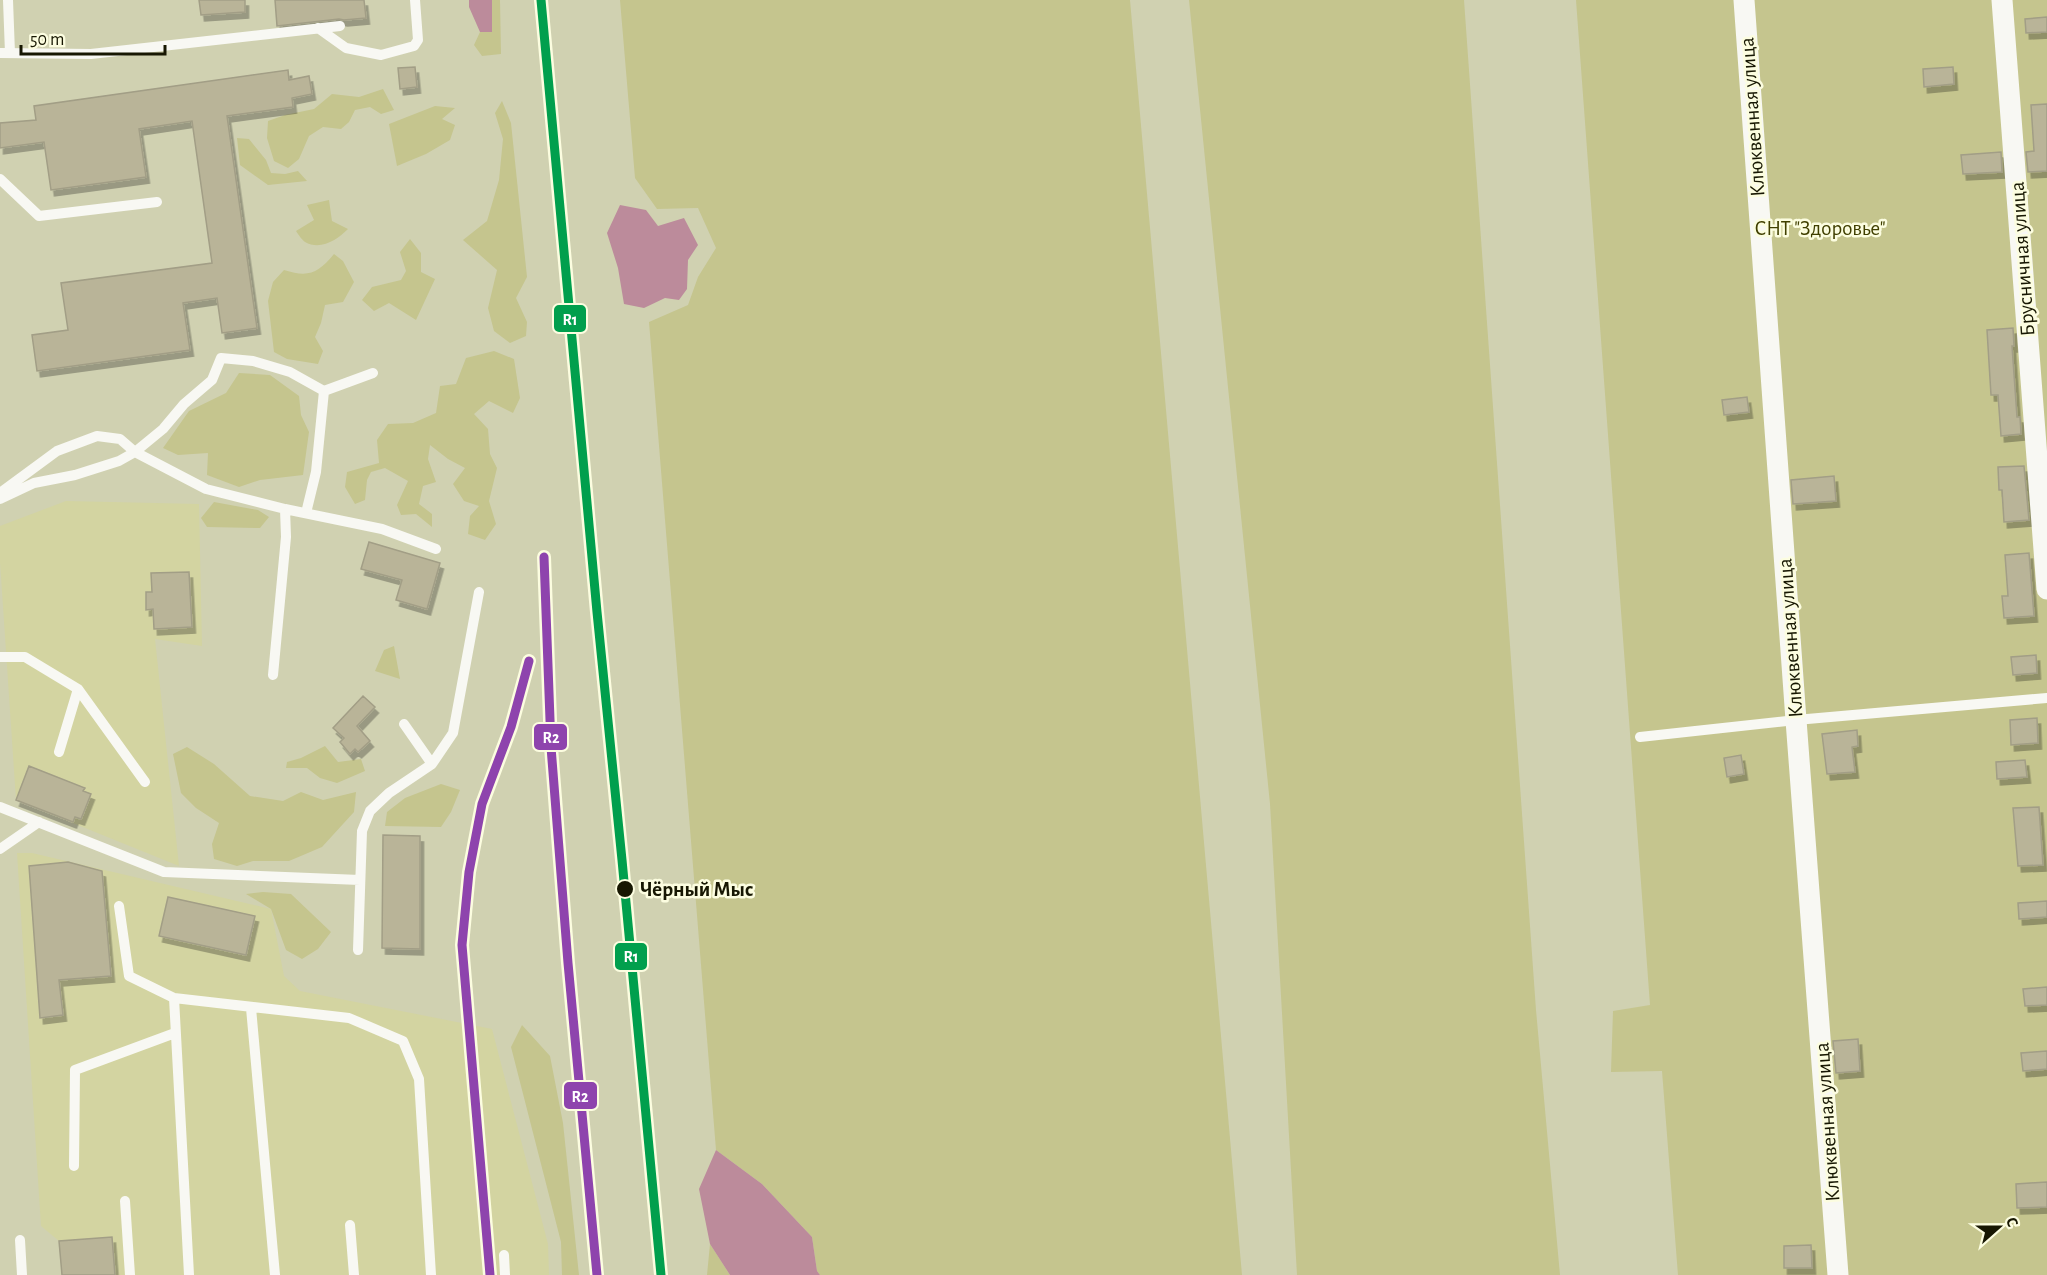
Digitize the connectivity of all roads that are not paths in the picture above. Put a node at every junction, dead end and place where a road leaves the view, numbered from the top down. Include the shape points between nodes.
1 (8, 0) edge
2 (415, 0) edge
3 (1744, 0) edge
4 (2002, 0) edge
5 (340, 26) dead end
6 (318, 28) junction
7 (5, 53) edge
8 (0, 179) edge
9 (157, 202) dead end
10 (373, 373) dead end
11 (324, 391) junction
12 (135, 452) junction
13 (0, 493) edge
14 (0, 500) edge
15 (285, 509) junction
16 (306, 513) junction
17 (436, 549) dead end
18 (2047, 589) edge
19 (478, 592) dead end
20 (0, 657) edge
21 (273, 675) dead end
22 (78, 689) junction
23 (2047, 698) edge
24 (1796, 720) junction
25 (404, 724) dead end
26 (1640, 737) dead end
27 (59, 752) dead end
28 (432, 764) junction
29 (145, 782) dead end
30 (0, 807) edge
31 (39, 822) junction
32 (0, 849) edge
33 (360, 880) junction
34 (119, 906) dead end
35 (358, 950) dead end
36 (174, 998) junction
37 (251, 1008) junction
38 (176, 1033) junction
39 (74, 1166) dead end
40 (125, 1200) dead end
41 (350, 1226) dead end
42 (20, 1240) dead end
43 (504, 1255) dead end
44 (22, 1275) edge
45 (130, 1275) edge
46 (189, 1275) edge
47 (275, 1275) edge
48 (354, 1275) edge
49 (431, 1275) edge
50 (505, 1275) edge
51 (1838, 1275) edge

1 - 7 lane
2 - 6 lane via 418,40 414,46 381,55 346,48
3 - 24 street, Клюквенная улица
4 - 18 street, Брусничная улица
5 - 6 lane
6 - 7 lane via 91,54
8 - 9 lane via 39,216
10 - 11 lane
11 - 12 lane via 290,372 253,361 222,358 212,380 184,404 164,429
11 - 16 lane via 316,472
12 - 13 lane via 120,439 97,436 57,451
12 - 14 lane via 75,475 34,483
12 - 15 lane via 206,489
15 - 16 lane
15 - 21 lane via 286,537
16 - 17 lane via 382,529
19 - 28 lane via 453,734
20 - 22 lane via 24,657
22 - 27 lane
22 - 29 lane
23 - 24 lane
24 - 26 lane
24 - 51 street, Клюквенная улица
25 - 28 lane
28 - 33 lane via 370,811 362,831
30 - 31 lane
31 - 32 lane
31 - 33 lane via 164,872
33 - 35 lane
34 - 36 lane via 129,976
36 - 37 lane
36 - 38 lane
37 - 47 lane
37 - 49 lane via 349,1018 403,1041 419,1079
38 - 39 lane via 75,1070
38 - 46 lane
40 - 45 lane
41 - 48 lane
42 - 44 lane
43 - 50 lane

